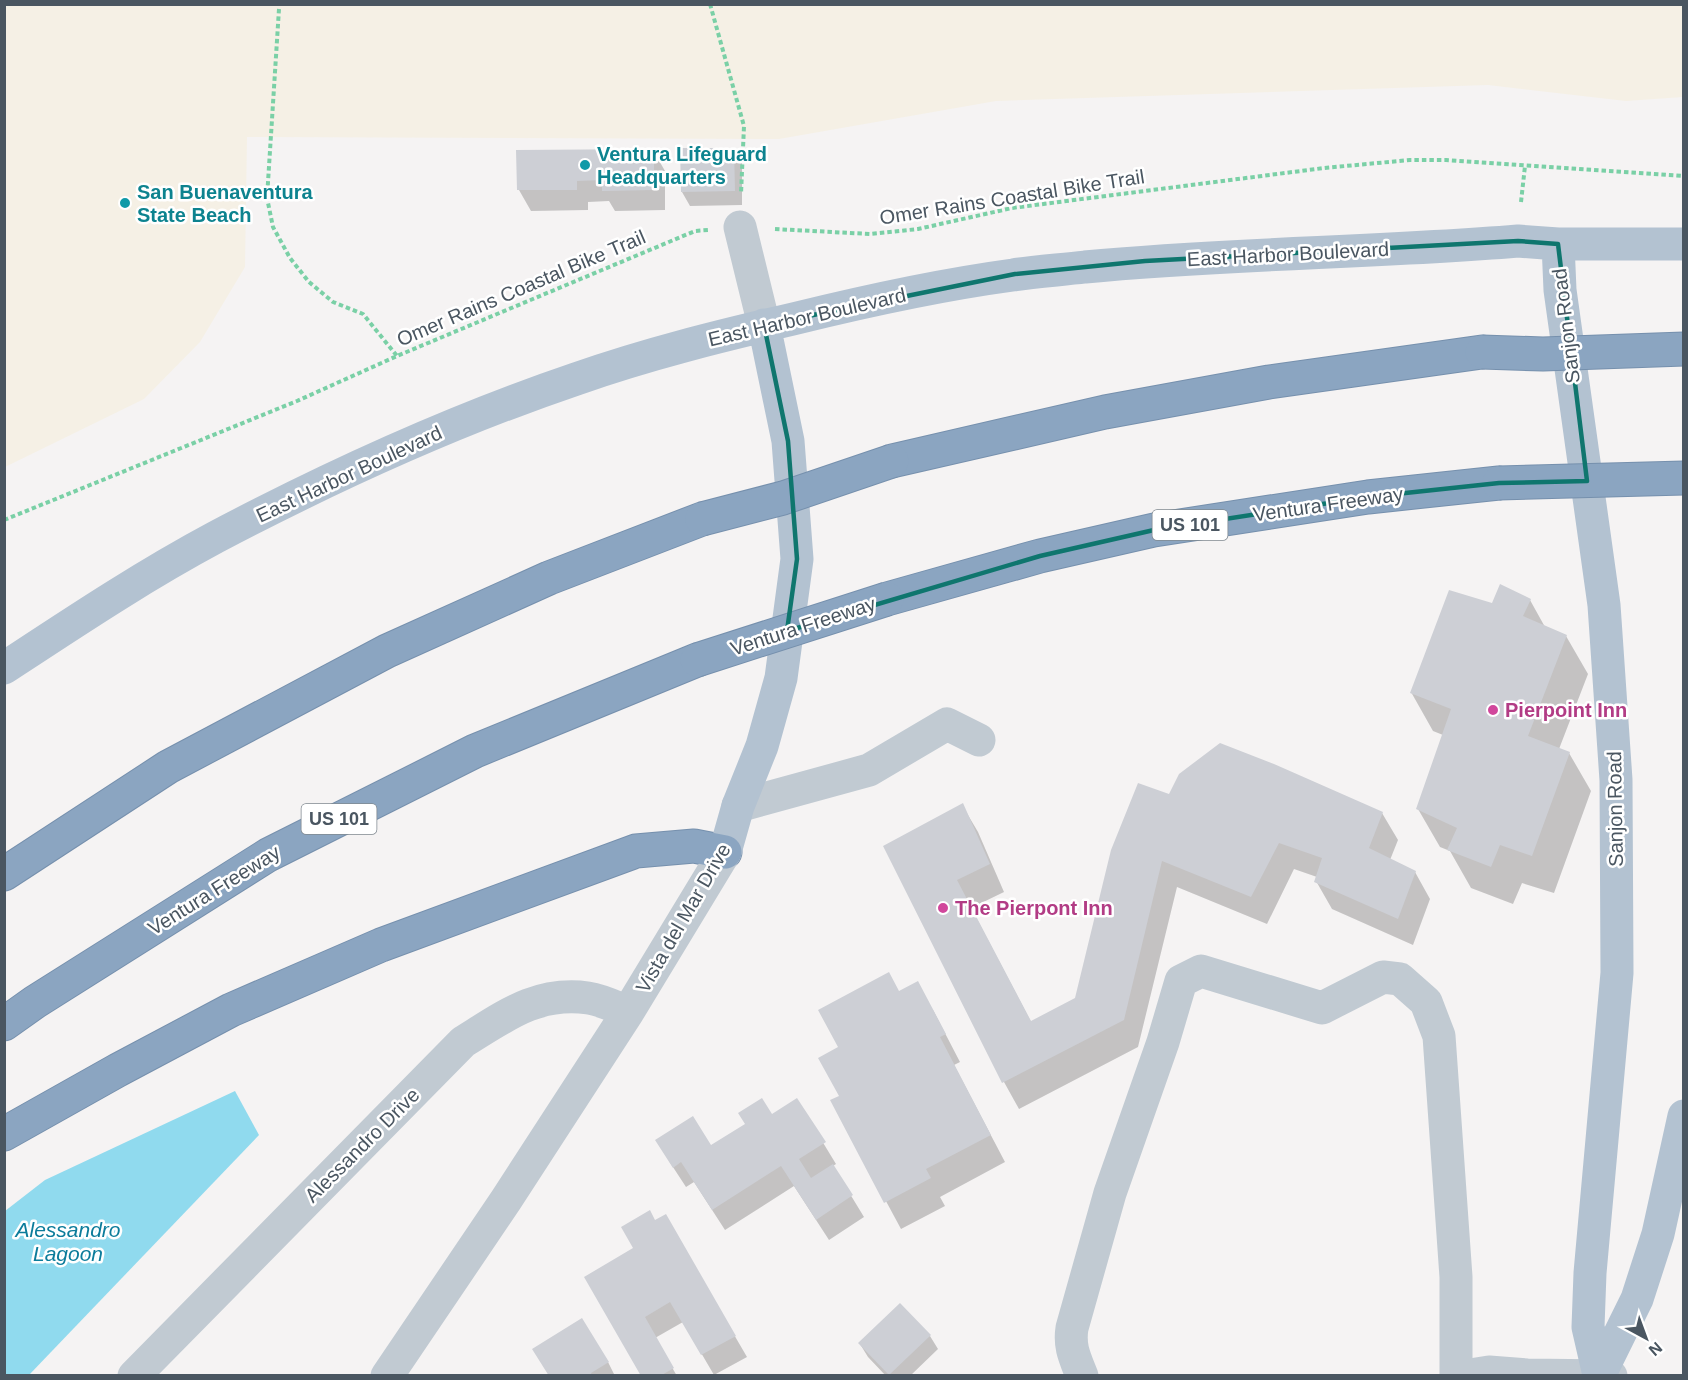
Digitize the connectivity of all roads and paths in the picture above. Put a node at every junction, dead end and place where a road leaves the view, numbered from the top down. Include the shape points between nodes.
1 (710, 4) edge
2 (279, 9) dead end
3 (1525, 166) junction
4 (1683, 176) edge
5 (1521, 202) dead end
6 (740, 227) junction
7 (1558, 244) junction
8 (1683, 244) edge
9 (764, 325) junction
10 (1683, 349) edge
11 (397, 356) junction
12 (1683, 478) edge
13 (4, 520) edge
14 (4, 668) edge
15 (979, 740) dead end
16 (738, 806) junction
17 (726, 852) junction
18 (4, 874) edge
19 (628, 1012) junction
20 (4, 1024) edge
21 (1683, 1116) edge
22 (4, 1134) edge
23 (1599, 1375) edge
24 (134, 1376) edge
25 (387, 1376) edge
26 (1082, 1376) edge
27 (1456, 1376) edge
28 (1464, 1376) edge
29 (1611, 1376) edge

1 - 6 path via 744,126
2 - 11 path via 267,198 273,227 309,282 333,302 363,314
3 - 4 path, Omer Rains Coastal Bike Trail
3 - 5 path
3 - 6 path, Omer Rains Coastal Bike Trail via 1410,160 1324,168 1012,208 918,229 870,234
6 - 9 street
6 - 11 path, Omer Rains Coastal Bike Trail via 695,231
7 - 8 main road, East Harbor Boulevard
7 - 9 main road, East Harbor Boulevard via 1518,241 1145,261 1015,274
7 - 23 main road, Sanjon Road via 1560,290 1604,605 1616,780 1617,973 1588,1327
9 - 14 main road, East Harbor Boulevard via 658,352 576,379 345,473 214,538 97,606
9 - 16 main road, Vista del Mar Drive via 788,441 797,559 781,678 762,746
10 - 18 highway, bridge via 1482,352 1222,390 892,461 783,498 702,519 549,578 387,651 168,767
11 - 13 path, Omer Rains Coastal Bike Trail via 297,401
12 - 20 highway, Ventura Freeway / US 101, bridge via 1499,483 1368,497 1154,530 1040,556 887,599 697,660 475,751 268,855
15 - 16 street via 947,724 869,770
16 - 17 main road, Vista del Mar Drive
17 - 19 street, Vista del Mar Drive
17 - 22 highway via 694,846 636,851 381,945 231,1010
19 - 24 street, Alessandro Drive via 590,998 554,996 514,1010 464,1042
19 - 25 street, Vista del Mar Drive
21 - 23 main road via 1658,1234 1641,1288
23 - 28 street via 1489,1372
23 - 29 street
26 - 27 street via 1072,1351 1071,1334 1110,1193 1181,981 1201,971 1322,1008 1383,977 1400,979 1426,1002 1439,1036 1456,1277

